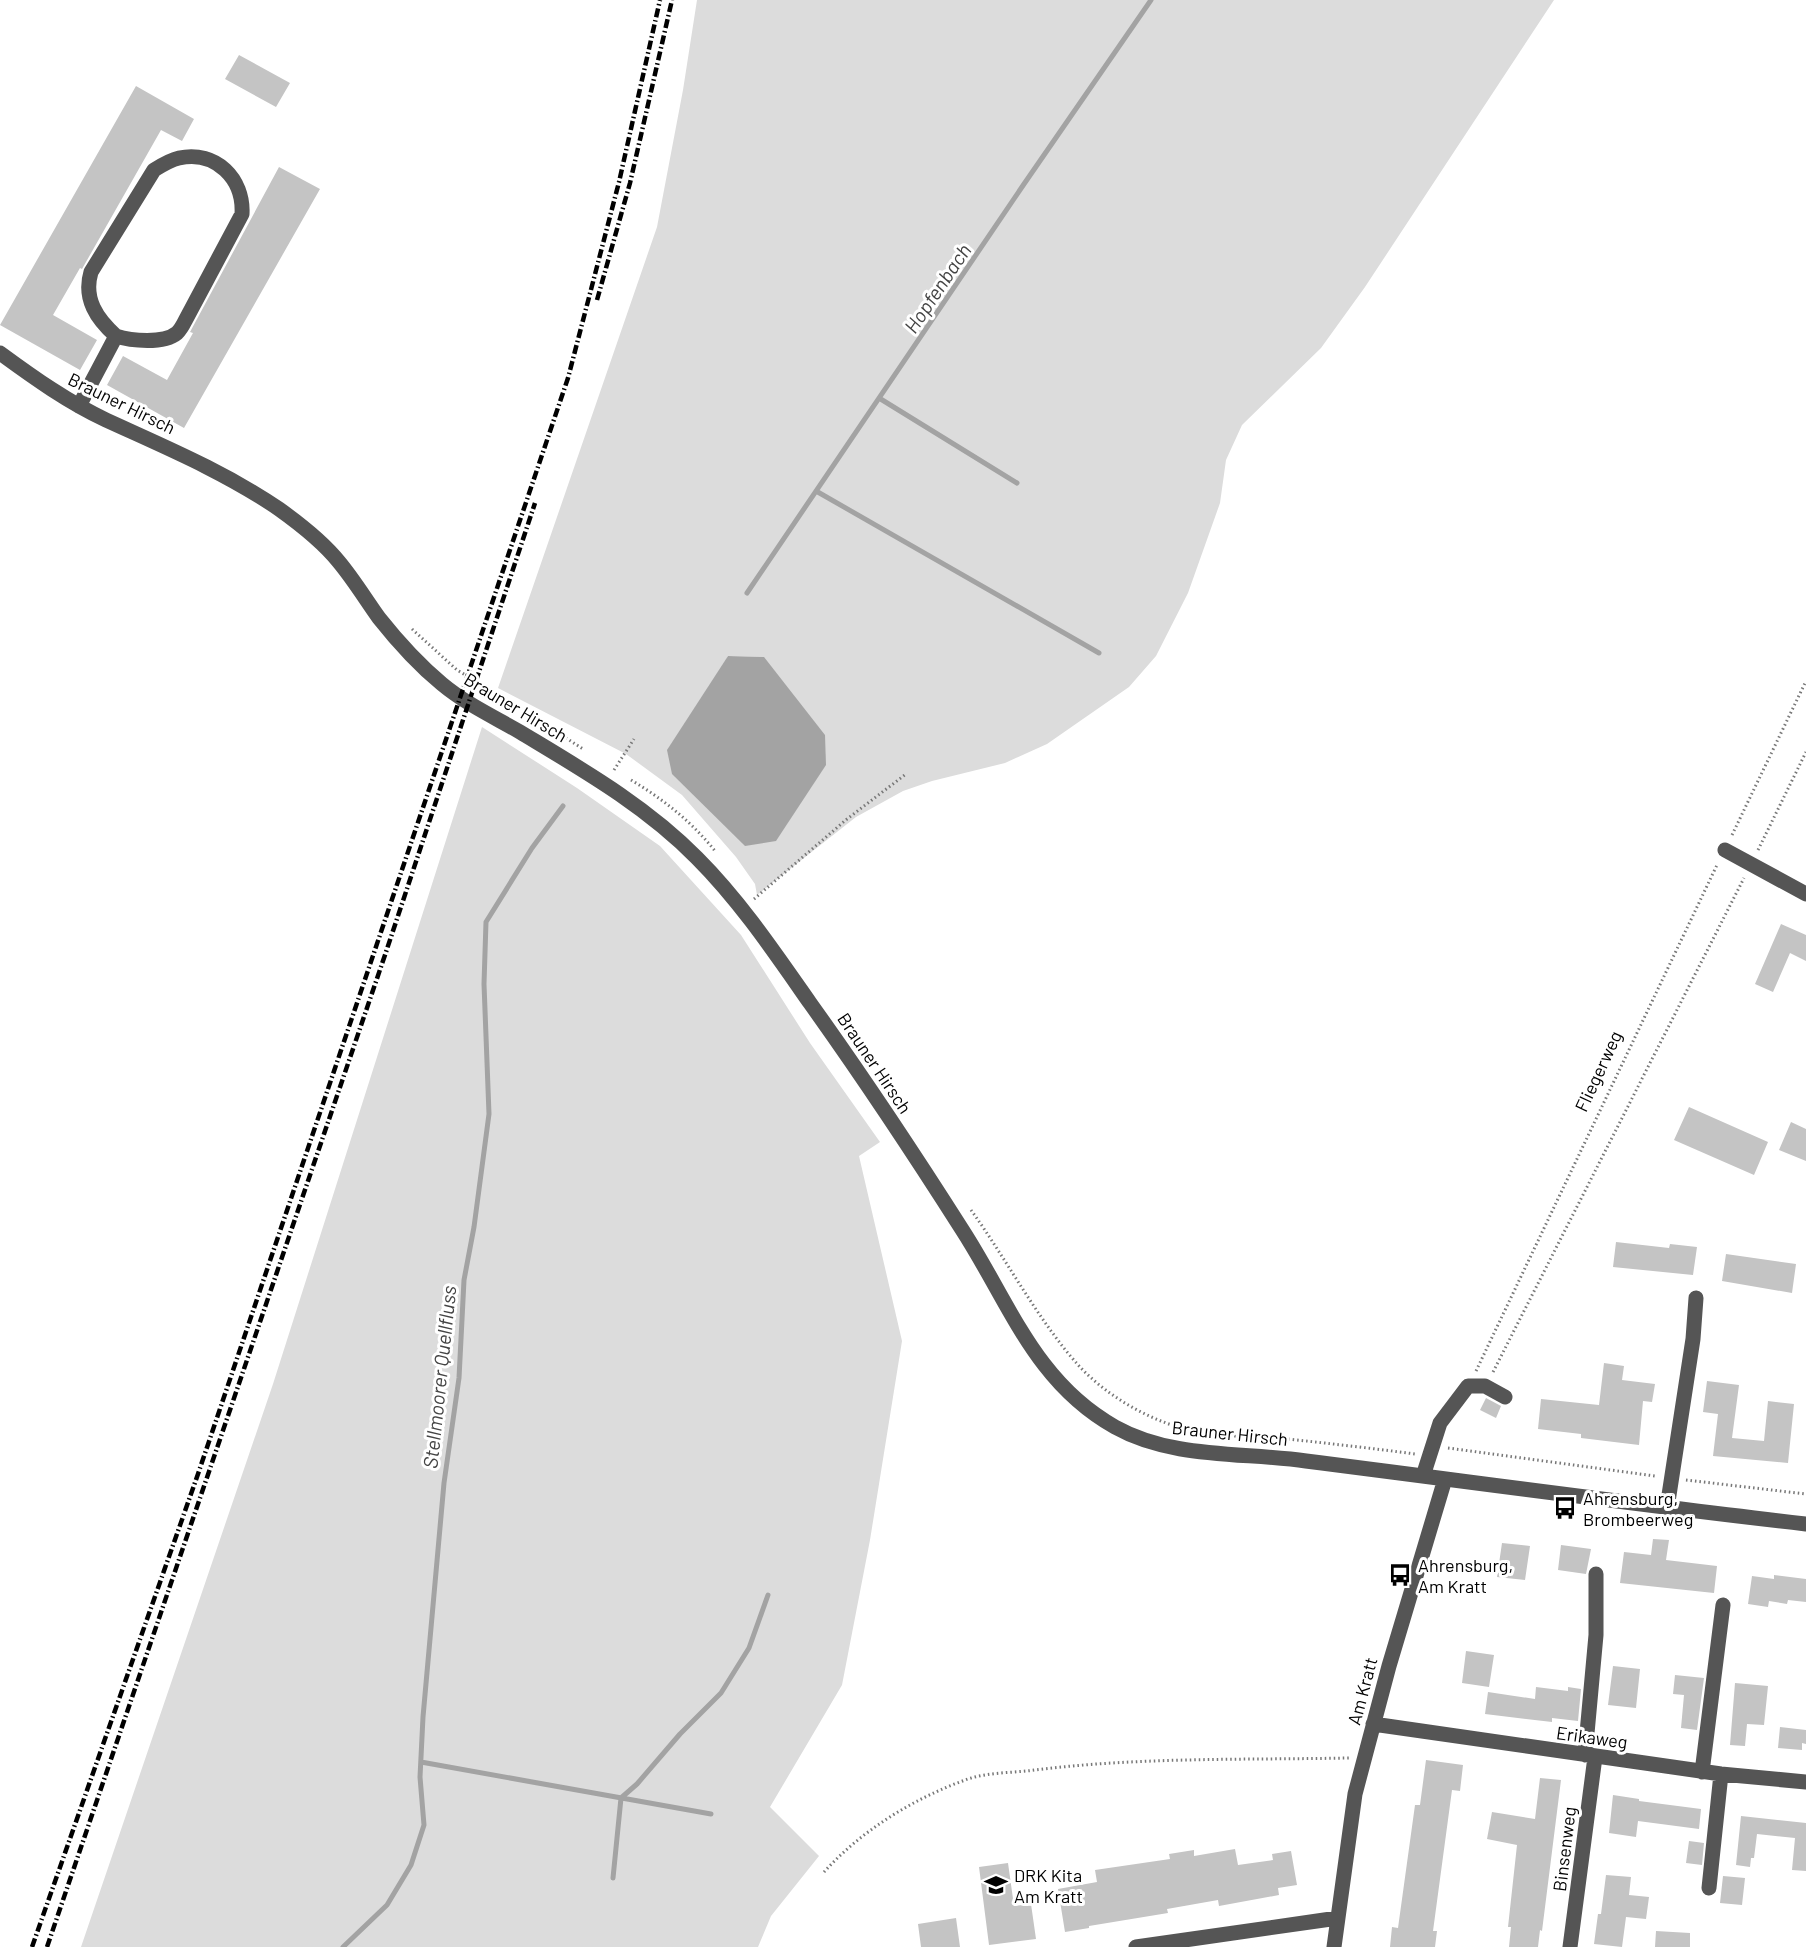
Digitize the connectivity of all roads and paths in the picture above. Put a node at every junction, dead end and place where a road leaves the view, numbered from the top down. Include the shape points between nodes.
1 (116, 336) junction
2 (0, 353) edge
3 (79, 406) junction
4 (412, 629) dead end
5 (1806, 681) edge
6 (634, 739) dead end
7 (584, 750) dead end
8 (1806, 752) edge
9 (614, 770) junction
10 (906, 774) dead end
11 (605, 785) junction
12 (1725, 850) junction
13 (721, 858) dead end
14 (1751, 865) junction
15 (1806, 894) edge
16 (741, 910) junction
17 (968, 1205) dead end
18 (1696, 1298) dead end
19 (1468, 1386) junction
20 (1485, 1386) junction
21 (1505, 1397) dead end
22 (1450, 1439) dead end
23 (1430, 1451) junction
24 (1423, 1476) junction
25 (1445, 1479) junction
26 (1671, 1479) junction
27 (1806, 1494) edge
28 (1667, 1508) junction
29 (1806, 1524) edge
30 (1596, 1574) dead end
31 (1723, 1605) dead end
32 (1373, 1724) junction
33 (1590, 1756) junction
34 (1365, 1758) junction
35 (1702, 1772) junction
36 (1721, 1774) junction
37 (1806, 1782) edge
38 (824, 1872) dead end
39 (1709, 1888) dead end
40 (1338, 1918) junction
41 (1136, 1947) edge
42 (1334, 1947) edge
43 (1570, 1947) edge

1 - 1 street via 148,341 169,337 185,321 243,214 238,187 225,169 212,161 181,157 154,170 91,272 87,285 93,307
1 - 3 street
2 - 3 street, Brauner Hirsch
3 - 11 street, Brauner Hirsch via 245,487 283,512 339,561 388,628 443,685
4 - 7 path via 457,670
5 - 12 path, Fliegerweg
6 - 9 path
8 - 14 path
9 - 11 path
9 - 13 path via 659,797 702,834
10 - 16 path
11 - 16 street, Brauner Hirsch via 669,831
12 - 14 street
12 - 19 path, Fliegerweg
14 - 15 street
14 - 20 path
16 - 24 street, Brauner Hirsch via 849,1058 956,1219 1039,1360 1081,1405 1130,1435 1171,1448
17 - 23 path via 1081,1368 1149,1416 1205,1433 1416,1454
18 - 26 street
19 - 20 street
19 - 23 street via 1440,1423
20 - 21 street
22 - 26 path via 1444,1448
23 - 24 street
24 - 25 street, Brauner Hirsch
25 - 28 street, Brauner Hirsch
25 - 32 street, Am Kratt
26 - 27 path
26 - 28 street
28 - 29 street, Brauner Hirsch
30 - 33 street, Binsenweg
31 - 35 street
32 - 33 street, Erikaweg
32 - 34 street, Am Kratt
33 - 35 street, Erikaweg
33 - 43 street, Binsenweg
34 - 38 path via 1075,1765 969,1779 882,1823
34 - 40 street, Am Kratt via 1355,1794
35 - 36 street, Erikaweg
36 - 37 street, Erikaweg
36 - 39 street
40 - 41 street
40 - 42 street, Am Kratt

